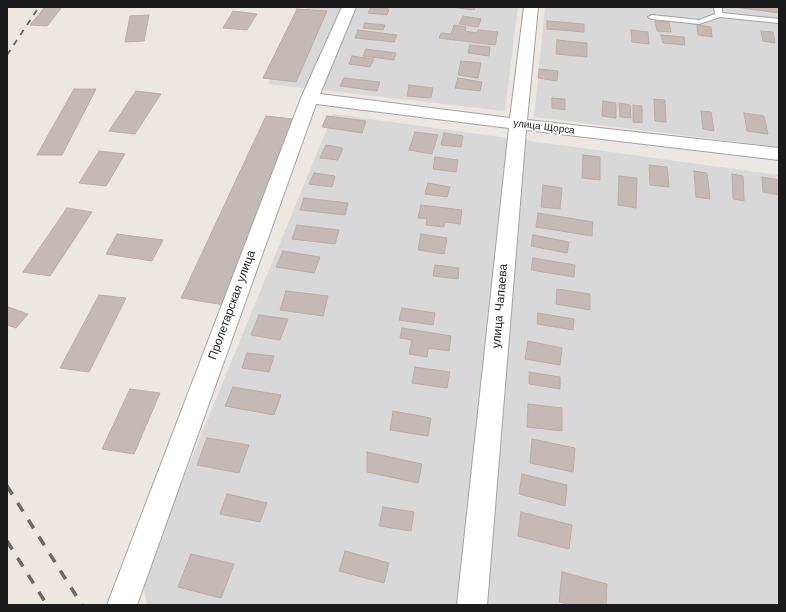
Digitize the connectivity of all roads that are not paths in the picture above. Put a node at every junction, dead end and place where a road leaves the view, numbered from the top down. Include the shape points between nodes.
1 (349, 7) edge
2 (531, 7) edge
3 (718, 7) edge
4 (719, 15) junction
5 (652, 17) dead end
6 (779, 21) edge
7 (309, 98) junction
8 (518, 124) junction
9 (779, 154) edge
10 (122, 605) edge
11 (472, 605) edge

1 - 7 street, Пролетарская улица
2 - 8 street, улица Чапаева
3 - 4 lane
4 - 5 lane via 699,22
4 - 6 lane
7 - 8 street, улица Щорса
7 - 10 street, Пролетарская улица
8 - 9 street, улица Щорса
8 - 11 street, улица Чапаева

